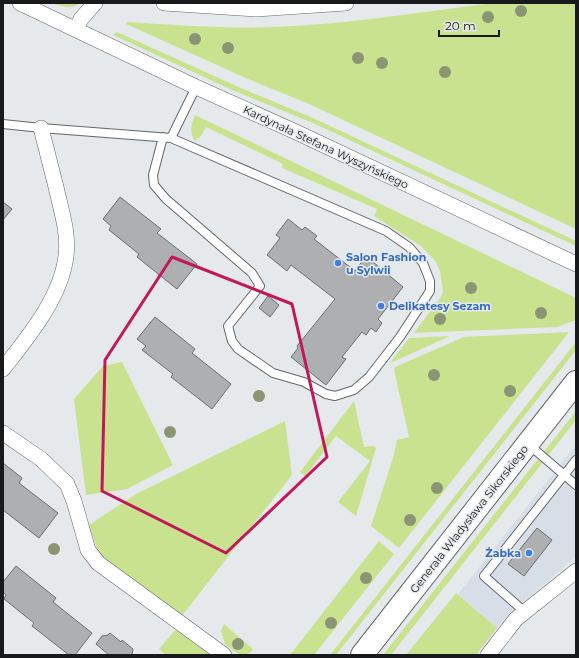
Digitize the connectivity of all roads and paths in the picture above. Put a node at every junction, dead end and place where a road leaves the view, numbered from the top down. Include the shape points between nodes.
1 (20, 3) edge
2 (95, 3) edge
3 (164, 3) edge
4 (346, 3) edge
5 (76, 29) junction
6 (196, 87) junction
7 (3, 124) edge
8 (41, 128) junction
9 (167, 137) junction
10 (576, 264) edge
11 (3, 369) edge
12 (576, 382) edge
13 (3, 433) edge
14 (528, 444) junction
15 (576, 460) edge
16 (564, 475) junction
17 (576, 485) edge
18 (576, 571) edge
19 (525, 612) junction
20 (224, 655) edge
21 (362, 655) edge
22 (488, 655) edge

1 - 5 street, Kardynała Stefana Wyszyńskiego
2 - 5 street
3 - 4 street via 256,9
5 - 6 street, Kardynała Stefana Wyszyńskiego
6 - 9 lane
6 - 10 street, Kardynała Stefana Wyszyńskiego
7 - 8 lane
8 - 9 lane
8 - 11 street via 63,217 66,256 63,272 48,308
9 - 9 lane via 152,175 154,185 166,199 252,273 260,286 228,326 232,341 238,349 273,373 304,382 335,396 354,390 369,377 400,337 430,291 430,281 423,263 409,247 386,230
12 - 14 street, Generała Władysława Sikorskiego
13 - 20 street via 41,459 67,484 88,550 98,562
14 - 16 lane
14 - 21 street, Generała Władysława Sikorskiego
15 - 16 lane
16 - 17 lane
16 - 19 lane via 484,576
18 - 19 street
19 - 22 street via 516,619

